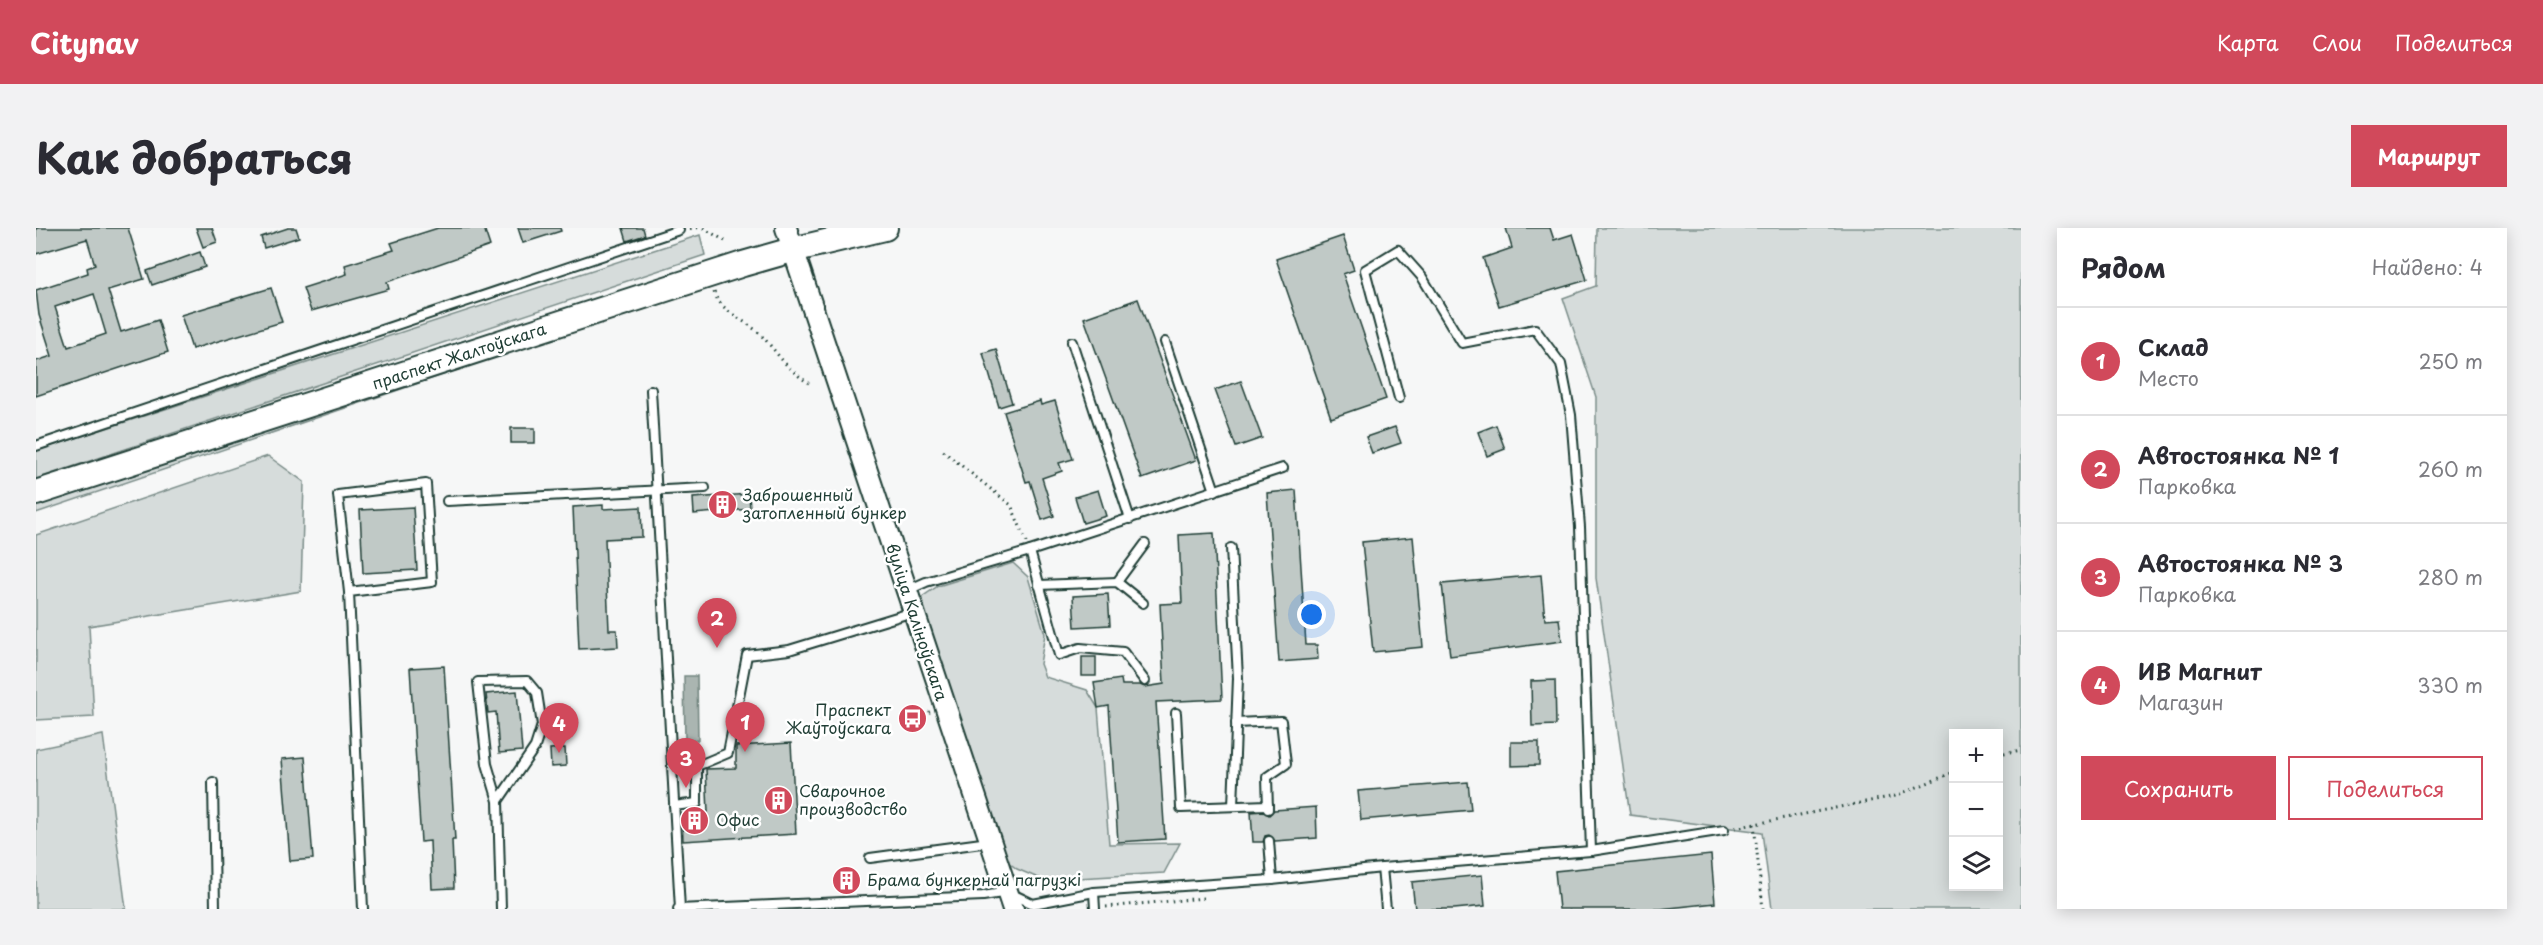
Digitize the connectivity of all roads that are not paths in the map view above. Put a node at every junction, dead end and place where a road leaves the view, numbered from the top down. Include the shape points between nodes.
1 (885, 228) edge
2 (680, 231) dead end
3 (789, 239) edge
4 (1072, 342) dead end
5 (1165, 342) dead end
6 (651, 390) dead end
7 (1399, 398) dead end
8 (36, 446) edge
9 (1283, 468) dead end
10 (705, 488) dead end
11 (657, 491) junction
12 (1215, 491) junction
13 (36, 493) edge
14 (447, 501) dead end
15 (1130, 519) junction
16 (1145, 544) dead end
17 (1231, 548) dead end
18 (1030, 551) junction
19 (1117, 582) junction
20 (1039, 585) junction
21 (907, 591) junction
22 (349, 592) junction
23 (1143, 603) dead end
24 (913, 612) junction
25 (1145, 681) dead end
26 (1176, 713) dead end
27 (1236, 723) junction
28 (213, 782) dead end
29 (498, 801) junction
30 (674, 806) junction
31 (1233, 806) junction
32 (1724, 830) road end
33 (1269, 841) dead end
34 (991, 842) junction
35 (1591, 851) junction
36 (870, 858) dead end
37 (1382, 868) junction
38 (1272, 880) junction
39 (1094, 892) junction
40 (1010, 900) edge
41 (215, 909) edge
42 (363, 909) edge
43 (501, 909) edge
44 (679, 909) edge
45 (721, 909) edge
46 (1095, 909) edge
47 (1386, 909) edge

1 - 3 main road, праспект Жалтоўскага
2 - 8 lane
3 - 13 main road, праспект Жалтоўскага
3 - 21 street, вуліца Каліноўскага
4 - 15 lane
5 - 12 lane
6 - 11 lane
7 - 35 lane via 1365,270 1398,250 1422,277 1462,343 1535,329 1561,364 1571,415 1580,527
9 - 12 lane
10 - 11 lane
11 - 14 lane
11 - 30 lane
12 - 15 lane
15 - 18 lane
16 - 19 lane
17 - 27 lane via 1238,678
18 - 20 lane
18 - 21 lane
19 - 20 lane
19 - 23 lane
20 - 25 lane via 1059,655 1080,648 1124,652
21 - 24 street, вуліца Каліноўскага
22 - 22 lane via 432,582 426,484 338,495
22 - 42 lane
24 - 30 lane via 789,650 747,655 728,753 697,766 697,803
24 - 34 street, вуліца Каліноўскага
26 - 31 lane via 1181,808
27 - 31 lane
27 - 31 lane via 1281,721 1286,764 1267,777 1268,808
28 - 41 lane
29 - 29 lane via 487,764 478,682 528,681 537,693 542,725 536,747
29 - 43 lane
30 - 44 lane
32 - 35 lane
33 - 38 lane
34 - 36 lane
34 - 40 street, вуліца Каліноўскага
35 - 37 lane
37 - 38 lane
37 - 47 lane
38 - 39 lane
39 - 40 lane via 1033,904
39 - 46 lane
40 - 45 lane via 983,896
44 - 45 lane

